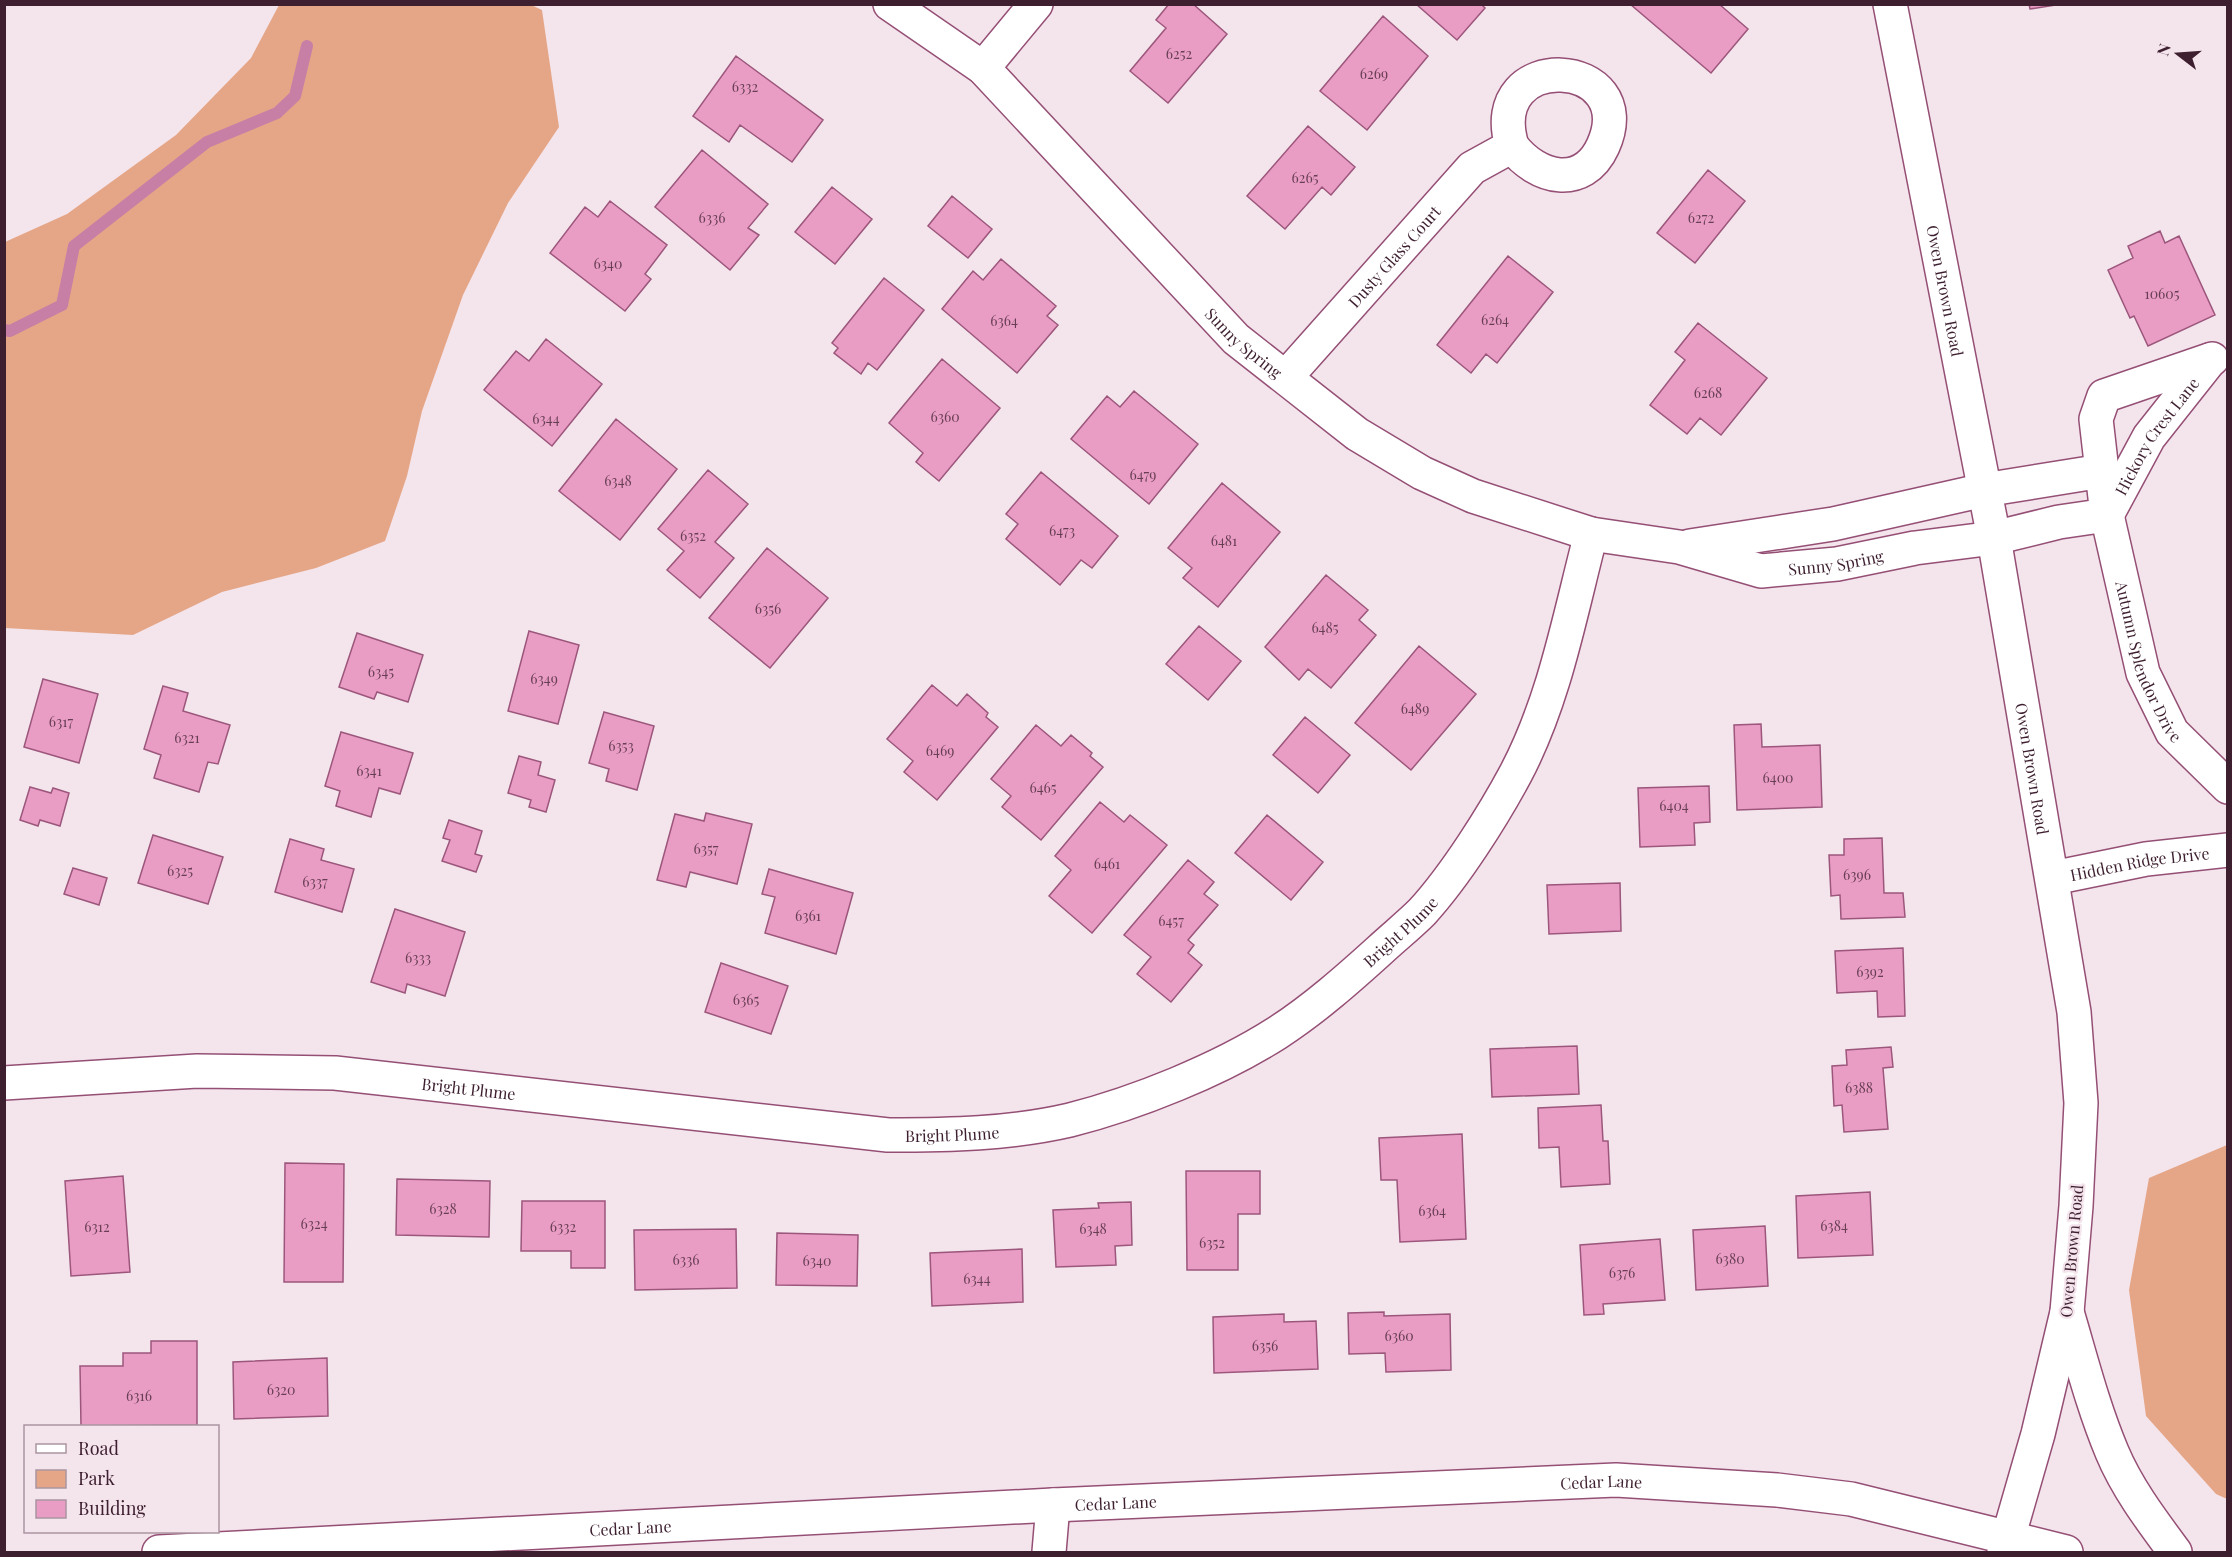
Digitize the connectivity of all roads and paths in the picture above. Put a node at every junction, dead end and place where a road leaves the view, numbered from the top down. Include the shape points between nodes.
1 (890, 4) edge
2 (1036, 4) edge
3 (1890, 4) edge
4 (983, 68) junction
5 (1512, 146) dead end
6 (2219, 357) edge
7 (1286, 377) junction
8 (2102, 471) junction
9 (1984, 490) junction
10 (2107, 515) junction
11 (1591, 534) junction
12 (1994, 538) junction
13 (1679, 547) junction
14 (2228, 787) edge
15 (2228, 850) edge
16 (2053, 878) junction
17 (4, 1083) edge
18 (2067, 1312) junction
19 (1053, 1505) junction
20 (2007, 1544) edge
21 (159, 1552) edge
22 (1049, 1552) edge
23 (2066, 1552) edge
24 (2175, 1552) edge

1 - 4 street, Sunny Spring
2 - 4 street
3 - 9 street, Owen Brown Road
4 - 7 street, Sunny Spring via 1236,339
5 - 7 street, Dusty Glass Court via 1472,168
6 - 8 street, Hickory Crest Lane via 2104,396 2096,419
6 - 10 street, Hickory Crest Lane via 2149,437
7 - 11 street, Sunny Spring via 1357,434 1422,473 1473,496
8 - 9 street, Hickory Crest Lane
8 - 10 street, Hickory Crest Lane
9 - 12 street, Owen Brown Road
9 - 13 street, Sunny Spring via 1833,524
10 - 12 street, Hickory Crest Lane
10 - 14 street, Autumn Splendor Drive via 2143,673 2172,732
11 - 13 street, Sunny Spring
11 - 17 street, Bright Plume via 1552,685 1517,772 1467,852 1422,912 1343,984 1277,1033 1206,1070 1140,1097 1071,1119 1003,1131 888,1135 335,1073 197,1071
12 - 13 street, Sunny Spring via 1915,548 1837,564 1761,571
12 - 16 street, Owen Brown Road
15 - 16 street, Hidden Ridge Drive via 2146,860
16 - 18 street, Owen Brown Road via 2074,1012 2081,1102
18 - 20 street, Owen Brown Road via 2054,1375
18 - 24 street via 2113,1454 2144,1509
19 - 20 street, Cedar Lane via 1470,1485 1667,1481 1851,1499
19 - 21 street, Cedar Lane
19 - 22 street
20 - 23 street, Cedar Lane

